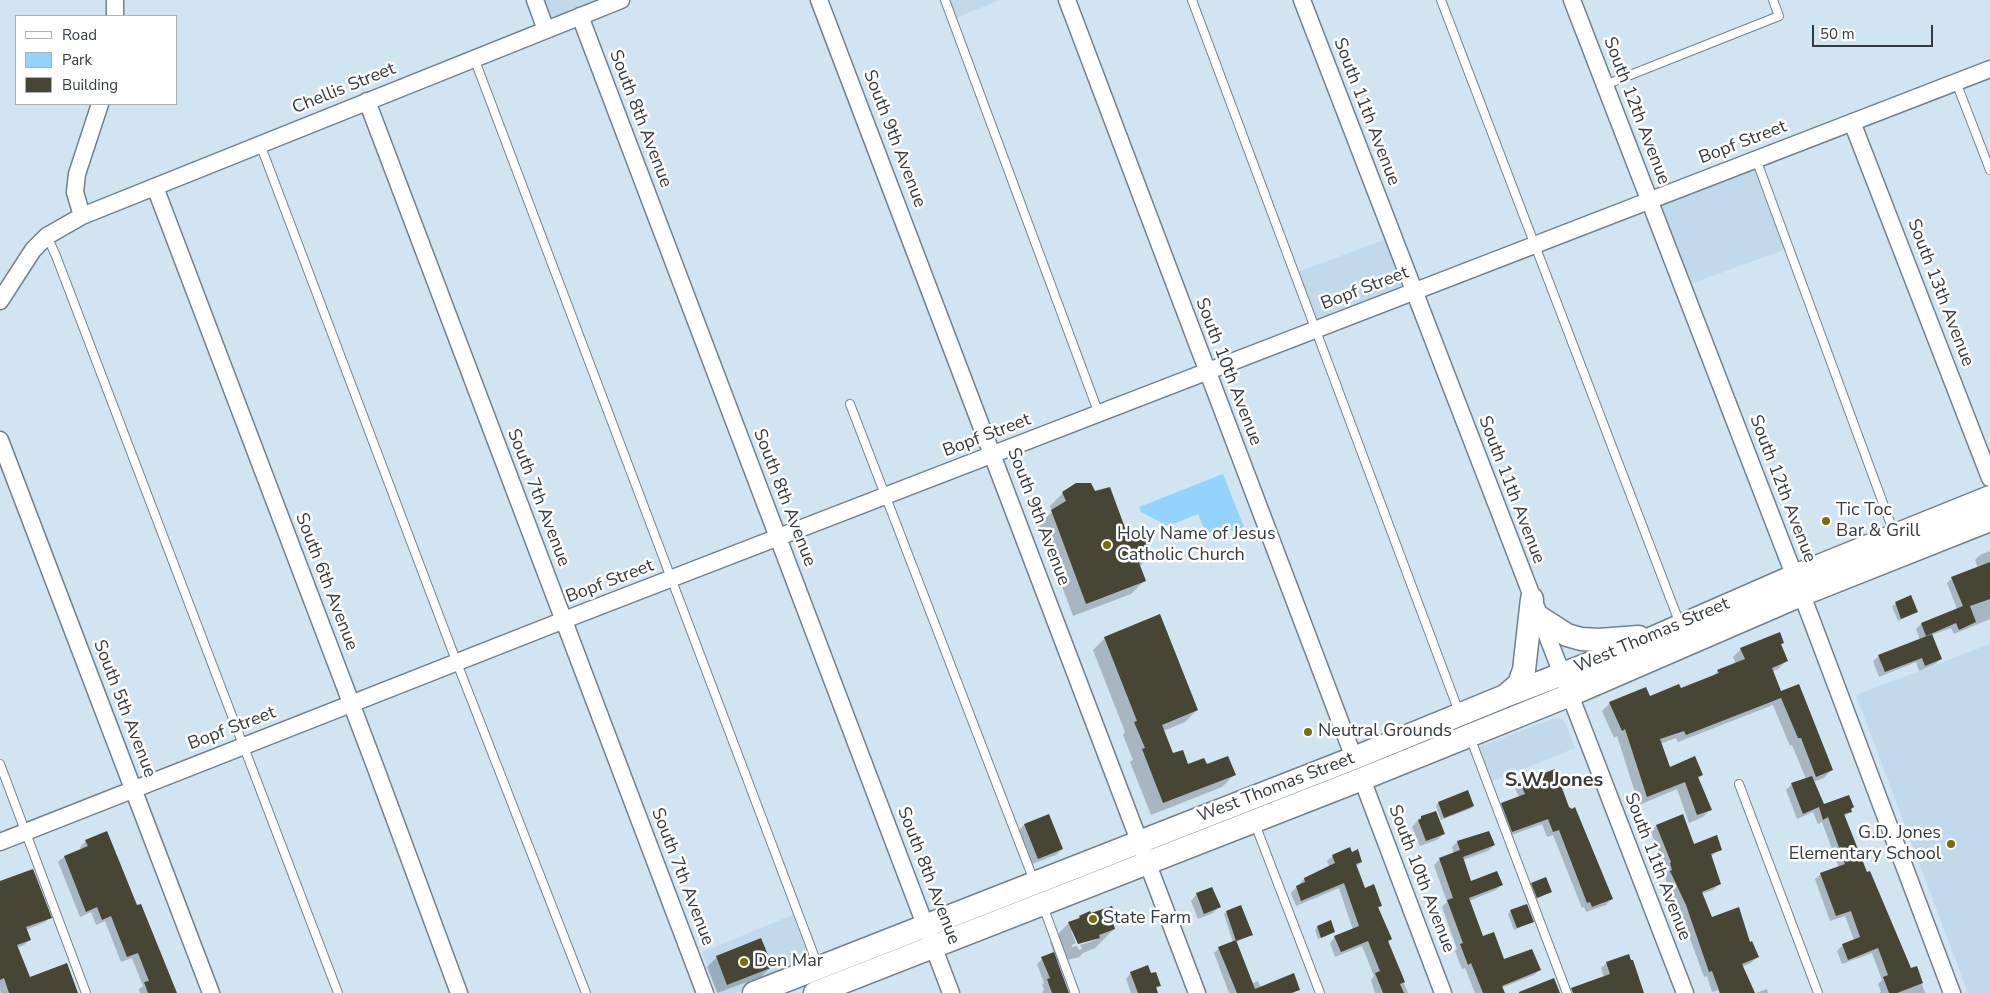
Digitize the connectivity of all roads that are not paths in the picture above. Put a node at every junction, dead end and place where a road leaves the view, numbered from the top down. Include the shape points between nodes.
1 (115, 0) edge
2 (534, 0) edge
3 (621, 0) edge
4 (819, 0) edge
5 (945, 0) edge
6 (1066, 0) edge
7 (1192, 0) edge
8 (1302, 0) edge
9 (1441, 0) edge
10 (1572, 0) edge
11 (1772, 0) edge
12 (115, 15) edge
13 (580, 16) junction
14 (546, 30) junction
15 (474, 58) junction
16 (1990, 69) edge
17 (1956, 82) junction
18 (1605, 85) junction
19 (367, 101) junction
20 (100, 105) edge
21 (1852, 122) junction
22 (260, 144) junction
23 (1756, 159) junction
24 (1990, 170) edge
25 (155, 187) junction
26 (1649, 201) junction
27 (82, 216) junction
28 (47, 236) junction
29 (1534, 245) junction
30 (1414, 292) junction
31 (0, 301) edge
32 (1317, 329) junction
33 (1207, 372) junction
34 (850, 404) dead end
35 (1098, 414) junction
36 (0, 440) edge
37 (993, 455) junction
38 (1990, 478) edge
39 (885, 497) junction
40 (1990, 497) edge
41 (1990, 520) edge
42 (1895, 535) junction
43 (778, 538) junction
44 (671, 579) junction
45 (1797, 586) junction
46 (1535, 608) junction
47 (563, 621) junction
48 (1673, 629) junction
49 (457, 662) junction
50 (1561, 674) junction
51 (1570, 695) junction
52 (1505, 696) junction
53 (351, 704) junction
54 (1460, 714) junction
55 (1469, 735) junction
56 (244, 746) junction
57 (1354, 758) junction
58 (0, 764) edge
59 (1362, 779) junction
60 (1739, 784) dead end
61 (134, 789) junction
62 (1254, 822) junction
63 (25, 832) junction
64 (0, 842) edge
65 (1139, 842) junction
66 (1147, 864) junction
67 (1034, 882) junction
68 (1042, 904) junction
69 (930, 936) junction
70 (822, 986) edge
71 (86, 993) edge
72 (211, 993) edge
73 (338, 993) edge
74 (458, 993) edge
75 (586, 993) edge
76 (706, 993) edge
77 (754, 993) edge
78 (951, 993) edge
79 (1076, 993) edge
80 (1197, 993) edge
81 (1320, 993) edge
82 (1443, 993) edge
83 (1567, 993) edge
84 (1685, 993) edge
85 (1818, 993) edge
86 (1952, 993) edge

1 - 12 street
2 - 14 street
3 - 13 street, Chellis Street
4 - 37 street, South 9th Avenue
5 - 35 lane
6 - 33 street, South 10th Avenue
7 - 32 lane
8 - 30 street, South 11th Avenue
9 - 29 lane
10 - 18 street, South 12th Avenue
11 - 18 lane via 1778,16
13 - 14 street, Chellis Street
13 - 43 street, South 8th Avenue
14 - 15 street, Chellis Street
15 - 19 street, Chellis Street
15 - 44 lane
16 - 17 street, Bopf Street
17 - 21 street, Bopf Street
17 - 24 lane
18 - 26 street, South 12th Avenue
19 - 22 street, Chellis Street
19 - 47 street, South 7th Avenue
20 - 27 street via 77,174 75,192
21 - 23 street, Bopf Street
21 - 38 street, South 13th Avenue
22 - 25 street, Chellis Street
22 - 49 lane
23 - 26 street, Bopf Street
23 - 42 lane
25 - 27 street, Chellis Street
25 - 53 street, South 6th Avenue
26 - 29 street, Bopf Street
26 - 45 street, South 12th Avenue
27 - 28 street, Chellis Street
28 - 31 street, Chellis Street via 33,250
28 - 56 lane
29 - 30 street, Bopf Street
29 - 48 lane
30 - 32 street, Bopf Street
30 - 46 street, South 11th Avenue
32 - 33 street, Bopf Street
32 - 54 lane
33 - 35 street, Bopf Street
33 - 57 street, South 10th Avenue
34 - 39 lane
35 - 37 street, Bopf Street
36 - 61 street, South 5th Avenue
37 - 39 street, Bopf Street
37 - 65 street, South 9th Avenue
39 - 43 street, Bopf Street
39 - 67 lane
40 - 42 main road, West Thomas Street
41 - 45 main road, West Thomas Street
42 - 45 main road, West Thomas Street
43 - 44 street, Bopf Street
43 - 69 street, South 8th Avenue
44 - 47 street, Bopf Street
44 - 70 lane
45 - 48 main road, West Thomas Street
45 - 51 main road, West Thomas Street
45 - 86 street, South 12th Avenue
46 - 48 main road via 1571,637 1589,640
46 - 50 street, South 11th Avenue
46 - 52 main road via 1524,670 1519,684
47 - 49 street, Bopf Street
47 - 76 street, South 7th Avenue
48 - 50 main road, West Thomas Street
49 - 53 street, Bopf Street
49 - 75 lane
50 - 51 street, South 11th Avenue
50 - 52 main road, West Thomas Street
51 - 55 main road, West Thomas Street
51 - 84 street, South 11th Avenue
52 - 54 main road, West Thomas Street
53 - 56 street, Bopf Street
53 - 74 street, South 6th Avenue
54 - 57 main road, West Thomas Street
55 - 59 main road, West Thomas Street
55 - 83 lane
56 - 61 street, Bopf Street
56 - 73 lane
57 - 65 main road, West Thomas Street
58 - 63 lane
59 - 62 main road, West Thomas Street
59 - 82 street, South 10th Avenue
60 - 85 lane
61 - 63 street, Bopf Street
61 - 72 street, South 5th Avenue
62 - 66 main road, West Thomas Street
62 - 81 lane
63 - 64 street, Bopf Street
63 - 71 lane
65 - 66 street, South 9th Avenue
65 - 67 main road, West Thomas Street
66 - 68 main road, West Thomas Street
66 - 80 street, South 9th Avenue
67 - 69 main road, West Thomas Street
68 - 69 main road, West Thomas Street
68 - 79 lane
69 - 70 main road, West Thomas Street
69 - 78 street, South 8th Avenue
70 - 77 main road, West Thomas Street

